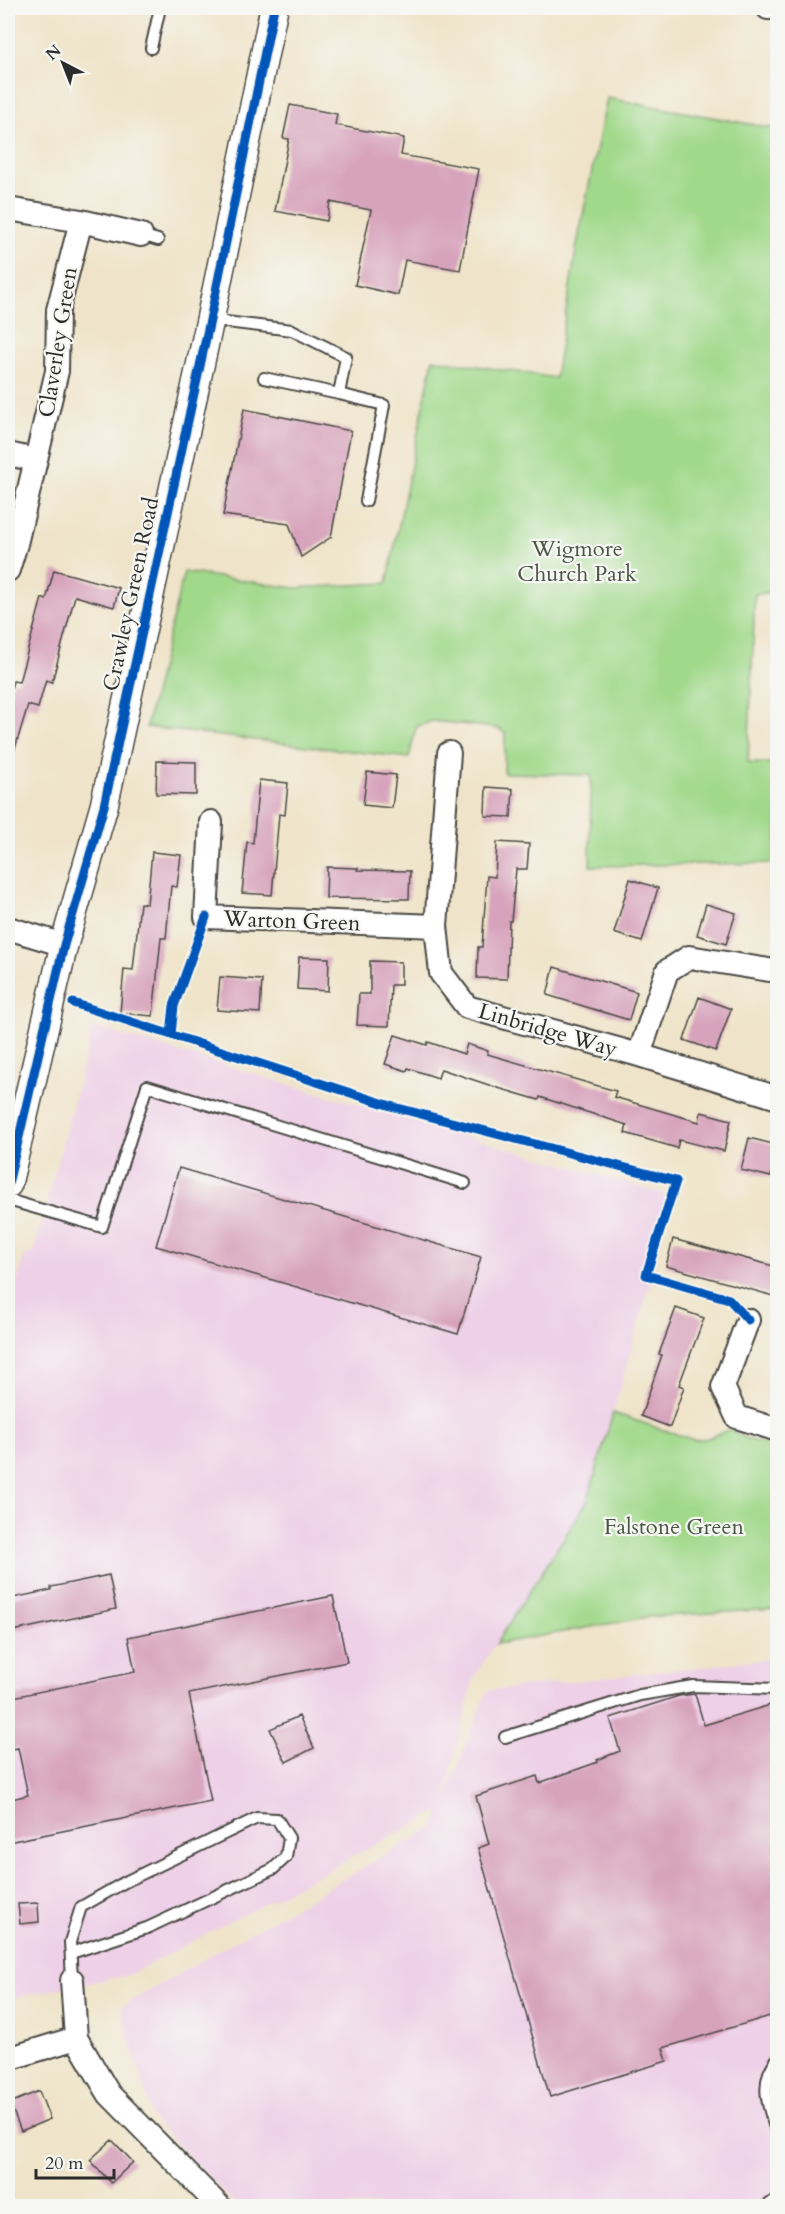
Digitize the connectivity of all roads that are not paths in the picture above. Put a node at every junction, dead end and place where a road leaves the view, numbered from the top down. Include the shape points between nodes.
1 (160, 8) edge
2 (274, 8) edge
3 (768, 8) edge
4 (777, 8) edge
5 (151, 48) dead end
6 (8, 209) edge
7 (81, 221) junction
8 (150, 238) dead end
9 (210, 320) junction
10 (264, 378) dead end
11 (339, 394) junction
12 (8, 453) edge
13 (35, 460) junction
14 (366, 501) dead end
15 (8, 570) edge
16 (449, 753) dead end
17 (211, 822) dead end
18 (436, 926) junction
19 (8, 928) edge
20 (64, 945) junction
21 (773, 968) edge
22 (639, 1055) junction
23 (777, 1098) edge
24 (465, 1183) dead end
25 (8, 1184) edge
26 (8, 1200) edge
27 (748, 1320) dead end
28 (777, 1430) edge
29 (777, 1689) edge
30 (505, 1737) dead end
31 (71, 1953) junction
32 (72, 1980) joint
33 (76, 2038) junction
34 (777, 2058) edge
35 (8, 2059) edge
36 (777, 2136) edge
37 (777, 2198) edge
38 (208, 2203) edge
39 (767, 2206) edge

1 - 5 lane
2 - 9 street, Crawley Green Road
3 - 4 street
6 - 7 street
7 - 8 street
7 - 13 street, Claverley Green via 58,310 57,371
9 - 11 lane via 291,330 346,357
9 - 20 street, Crawley Green Road via 104,806
10 - 11 lane
11 - 14 lane via 384,405
12 - 13 street
13 - 15 street, Claverley Green
16 - 18 street, Linbridge Way
17 - 18 street, Warton Green via 206,917
18 - 22 street, Linbridge Way via 441,973 467,1007
19 - 20 street
20 - 25 street, Crawley Green Road
21 - 22 street via 689,957 667,971
22 - 23 street, Linbridge Way
24 - 26 lane via 147,1086 102,1227
27 - 28 street via 723,1387 737,1417
29 - 30 lane via 693,1686 640,1695
31 - 31 lane via 70,1942 81,1907 125,1882 257,1818 277,1819 289,1838 286,1857 273,1869 147,1928
31 - 32 lane
32 - 33 street
33 - 35 street
33 - 38 street via 109,2094
34 - 36 lane via 767,2076 766,2096
37 - 39 lane

